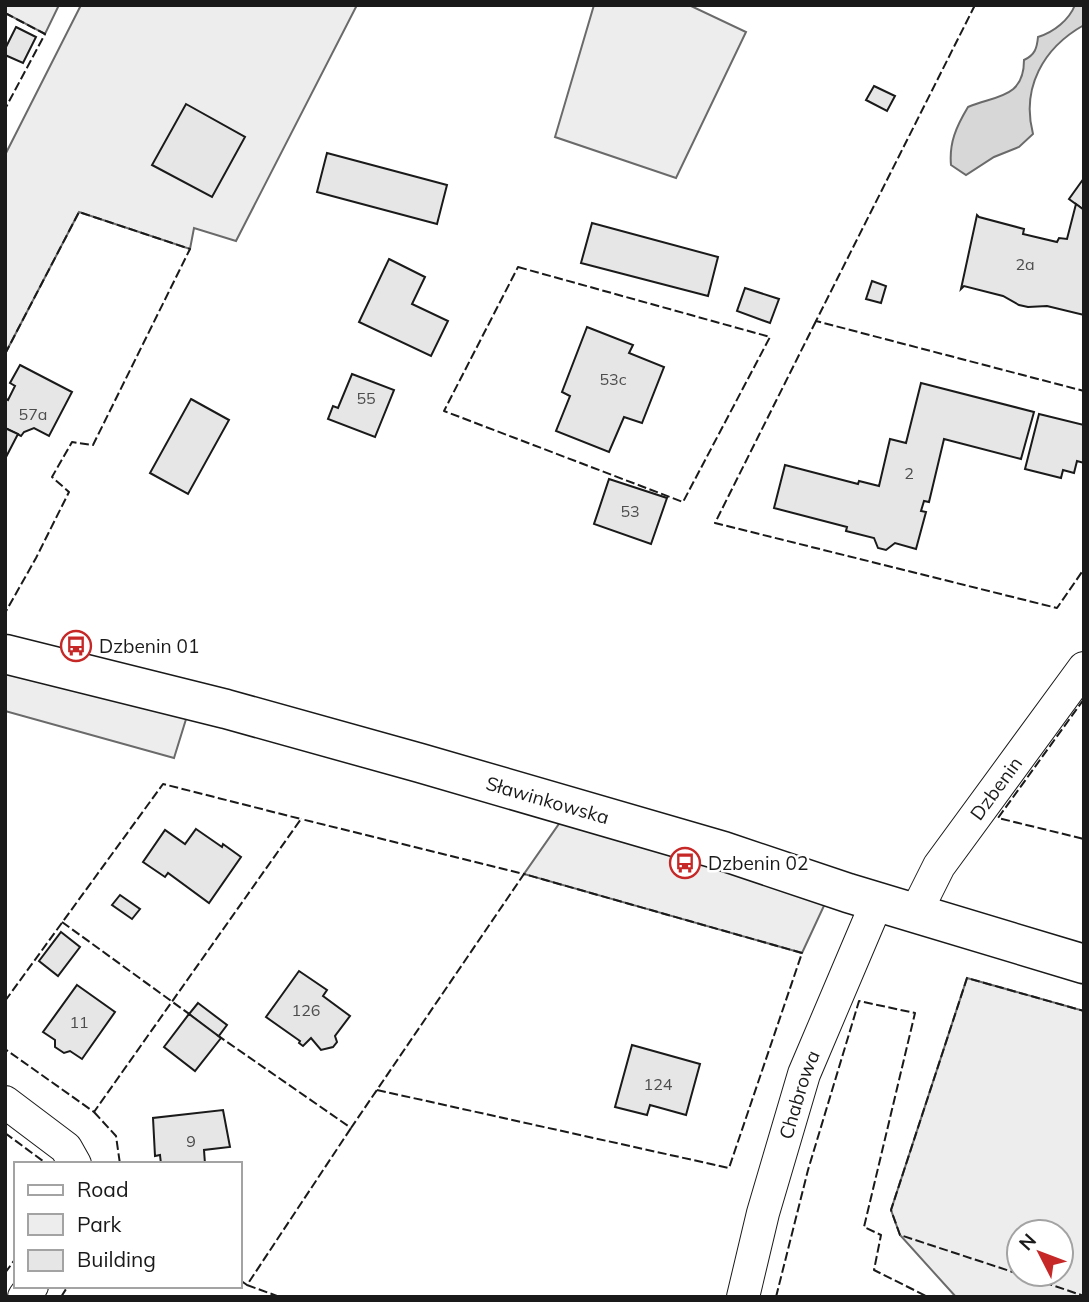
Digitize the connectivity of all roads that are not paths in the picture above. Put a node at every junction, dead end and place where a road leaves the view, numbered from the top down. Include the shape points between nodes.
1 (5, 654) edge
2 (1084, 668) edge
3 (877, 902) junction
4 (915, 914) junction
5 (1084, 964) edge
6 (5, 1102) edge
7 (74, 1162) edge
8 (743, 1297) edge

1 - 3 street, Sławinkowska via 420,763 723,851
2 - 4 street, Dzbenin via 939,866
3 - 4 street, Sławinkowska
3 - 8 street, Chabrowa via 804,1074
4 - 5 street, Sławinkowska
6 - 7 street via 66,1148

